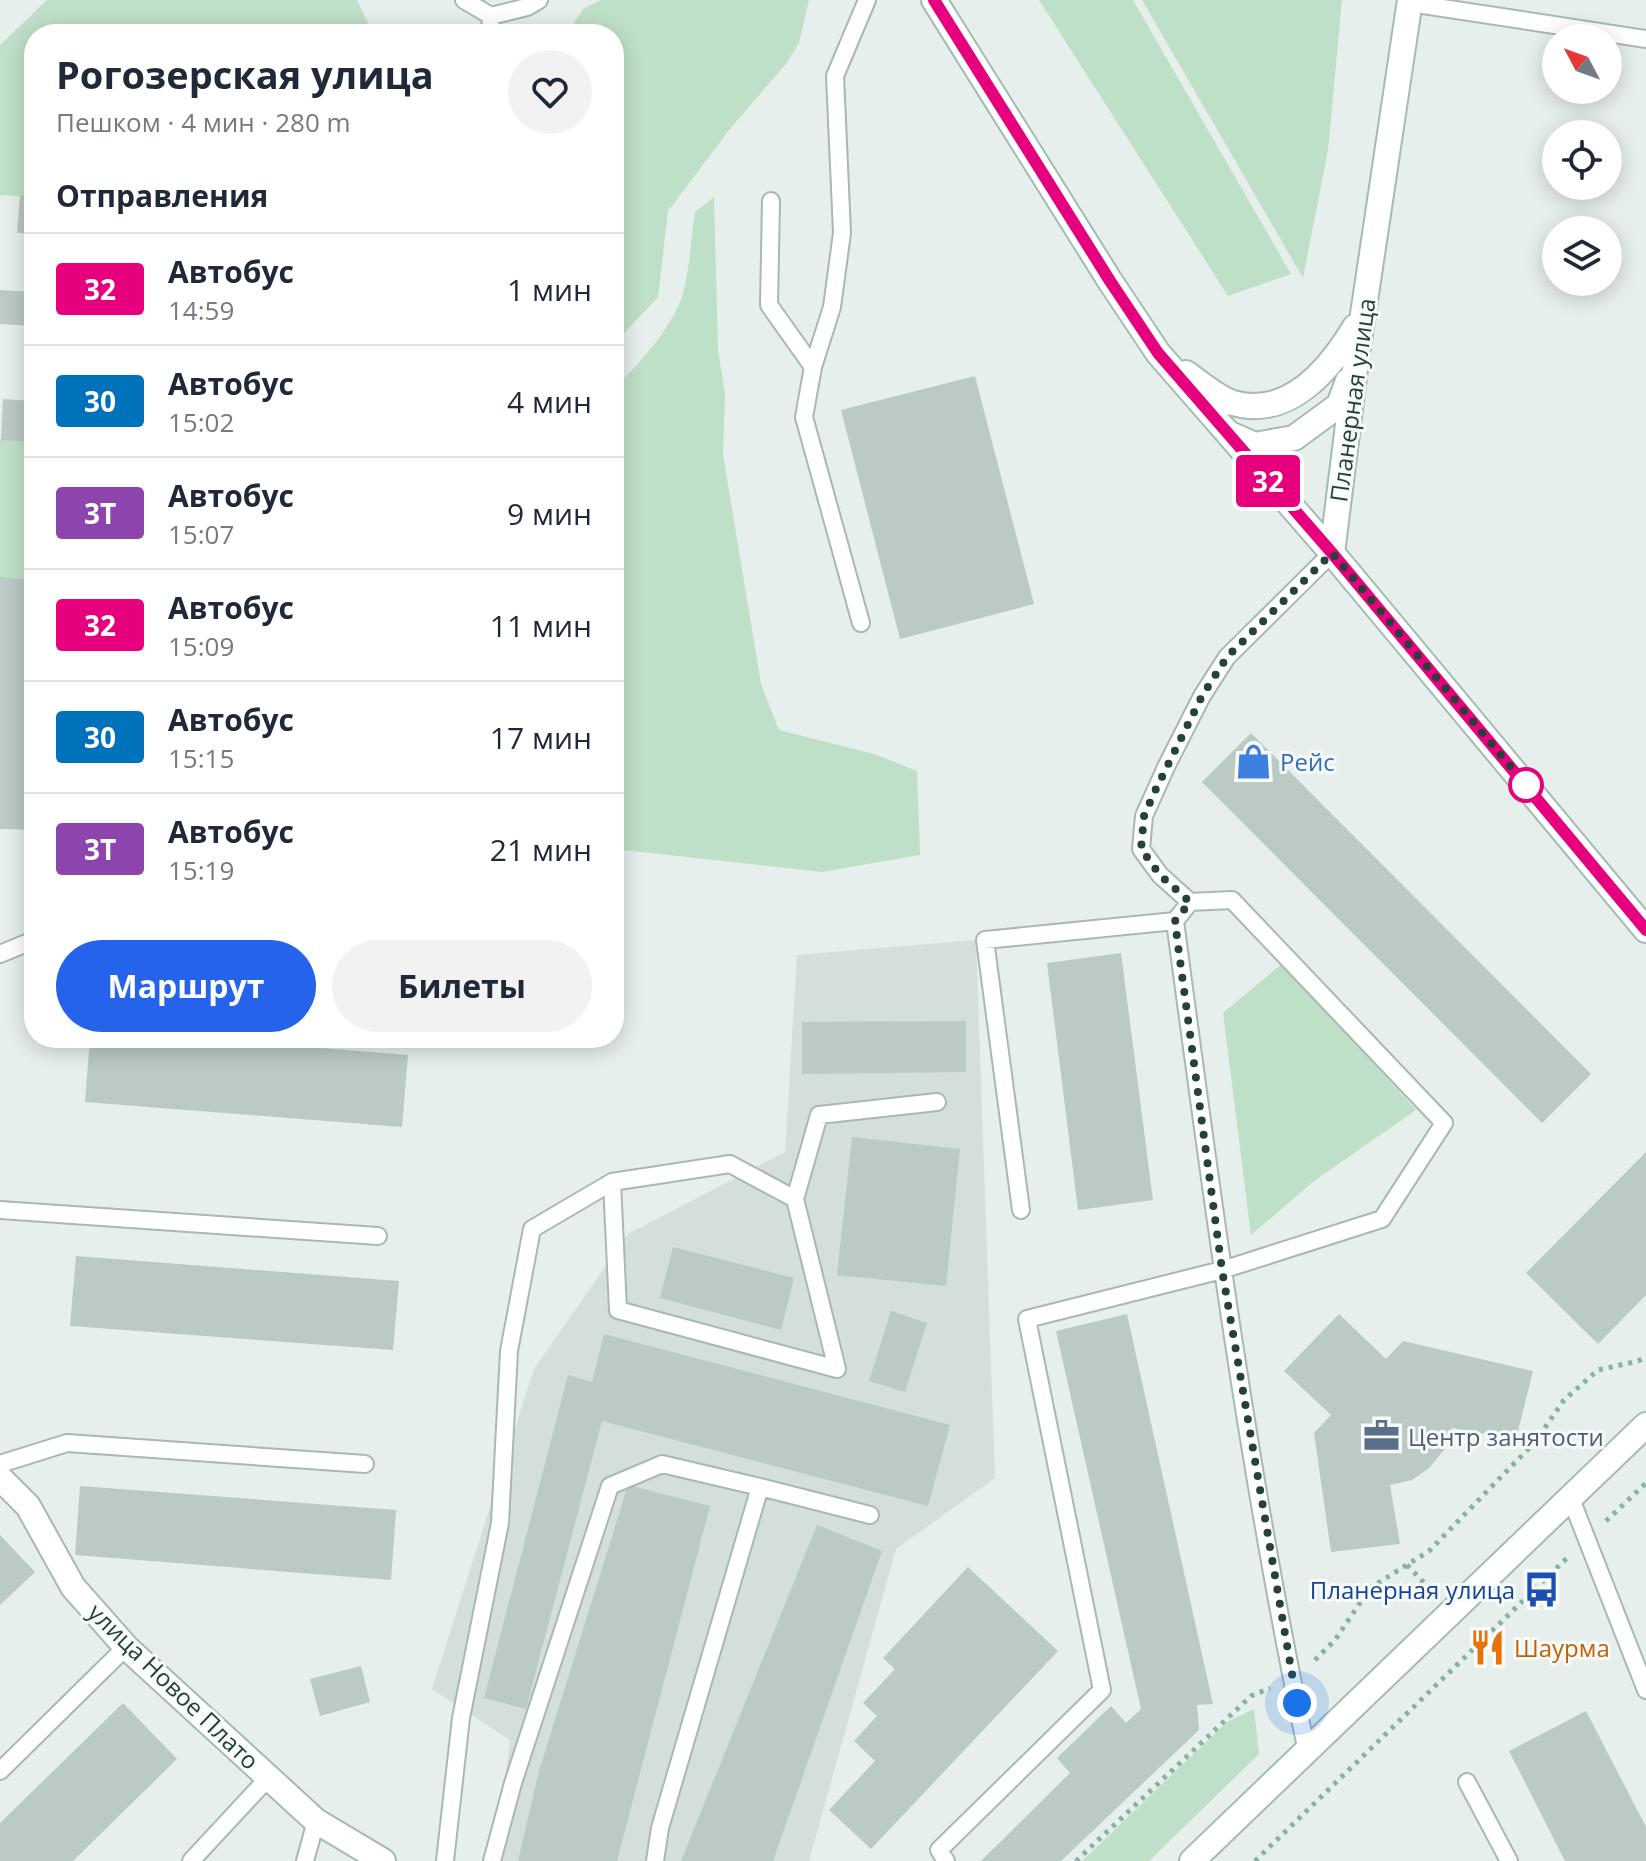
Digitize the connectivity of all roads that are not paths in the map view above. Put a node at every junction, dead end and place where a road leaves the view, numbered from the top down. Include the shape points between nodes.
1 (464, 0) edge
2 (539, 0) edge
3 (867, 0) edge
4 (934, 0) edge
5 (1410, 2) edge
6 (491, 16) junction
7 (491, 24) edge
8 (1646, 39) edge
9 (771, 201) dead end
10 (1364, 311) junction
11 (1158, 353) junction
12 (1356, 361) junction
13 (813, 367) junction
14 (1224, 431) junction
15 (1332, 553) junction
16 (861, 623) dead end
17 (1190, 902) junction
18 (1642, 920) edge
19 (1175, 921) junction
20 (24, 944) edge
21 (0, 954) edge
22 (937, 1102) dead end
23 (612, 1182) junction
24 (795, 1199) junction
25 (0, 1210) edge
26 (1021, 1210) dead end
27 (378, 1236) dead end
28 (1222, 1270) junction
29 (1646, 1425) edge
30 (0, 1464) edge
31 (365, 1464) dead end
32 (0, 1478) edge
33 (760, 1487) junction
34 (1571, 1499) junction
35 (870, 1515) dead end
36 (126, 1647) junction
37 (1646, 1690) edge
38 (1307, 1752) junction
39 (0, 1771) edge
40 (269, 1777) junction
41 (1467, 1782) dead end
42 (316, 1821) junction
43 (937, 1857) edge
44 (191, 1861) edge
45 (305, 1861) edge
46 (383, 1861) edge
47 (445, 1861) edge
48 (492, 1861) edge
49 (655, 1861) edge
50 (1192, 1861) edge
51 (1509, 1861) edge

1 - 6 lane
2 - 6 lane
3 - 13 lane via 835,76 842,233 832,307
4 - 11 main road
5 - 8 lane
5 - 10 main road, Планерная улица
6 - 7 lane
9 - 13 lane via 769,305
10 - 11 main road via 1340,353 1317,379 1274,403 1233,403
10 - 12 main road, Планерная улица
11 - 14 main road
12 - 14 main road via 1339,405 1294,438 1255,445
12 - 15 main road, Планерная улица
13 - 16 lane via 804,417
14 - 15 main road
15 - 17 lane via 1227,657 1202,696 1144,816 1141,849
15 - 18 main road
17 - 19 lane
17 - 28 lane via 1232,900 1444,1123 1382,1219
19 - 26 lane via 985,940
19 - 28 lane
20 - 21 lane
22 - 24 lane via 819,1115
23 - 24 lane via 730,1164
23 - 24 lane via 618,1310 837,1369
23 - 47 lane via 532,1229 509,1351 500,1523 461,1718
25 - 27 lane
28 - 38 lane
28 - 43 lane via 1027,1319 1102,1690
29 - 34 main road
30 - 31 lane via 67,1443
32 - 36 main road, улица Новое Плато via 28,1506 73,1587
33 - 35 lane
33 - 48 lane via 662,1464 610,1486
33 - 49 lane via 660,1828
34 - 37 lane
34 - 38 main road
36 - 39 lane
36 - 40 main road, улица Новое Плато
38 - 50 main road
40 - 42 main road, улица Новое Плато
40 - 44 lane
41 - 51 lane
42 - 45 lane
42 - 46 main road, улица Новое Плато

